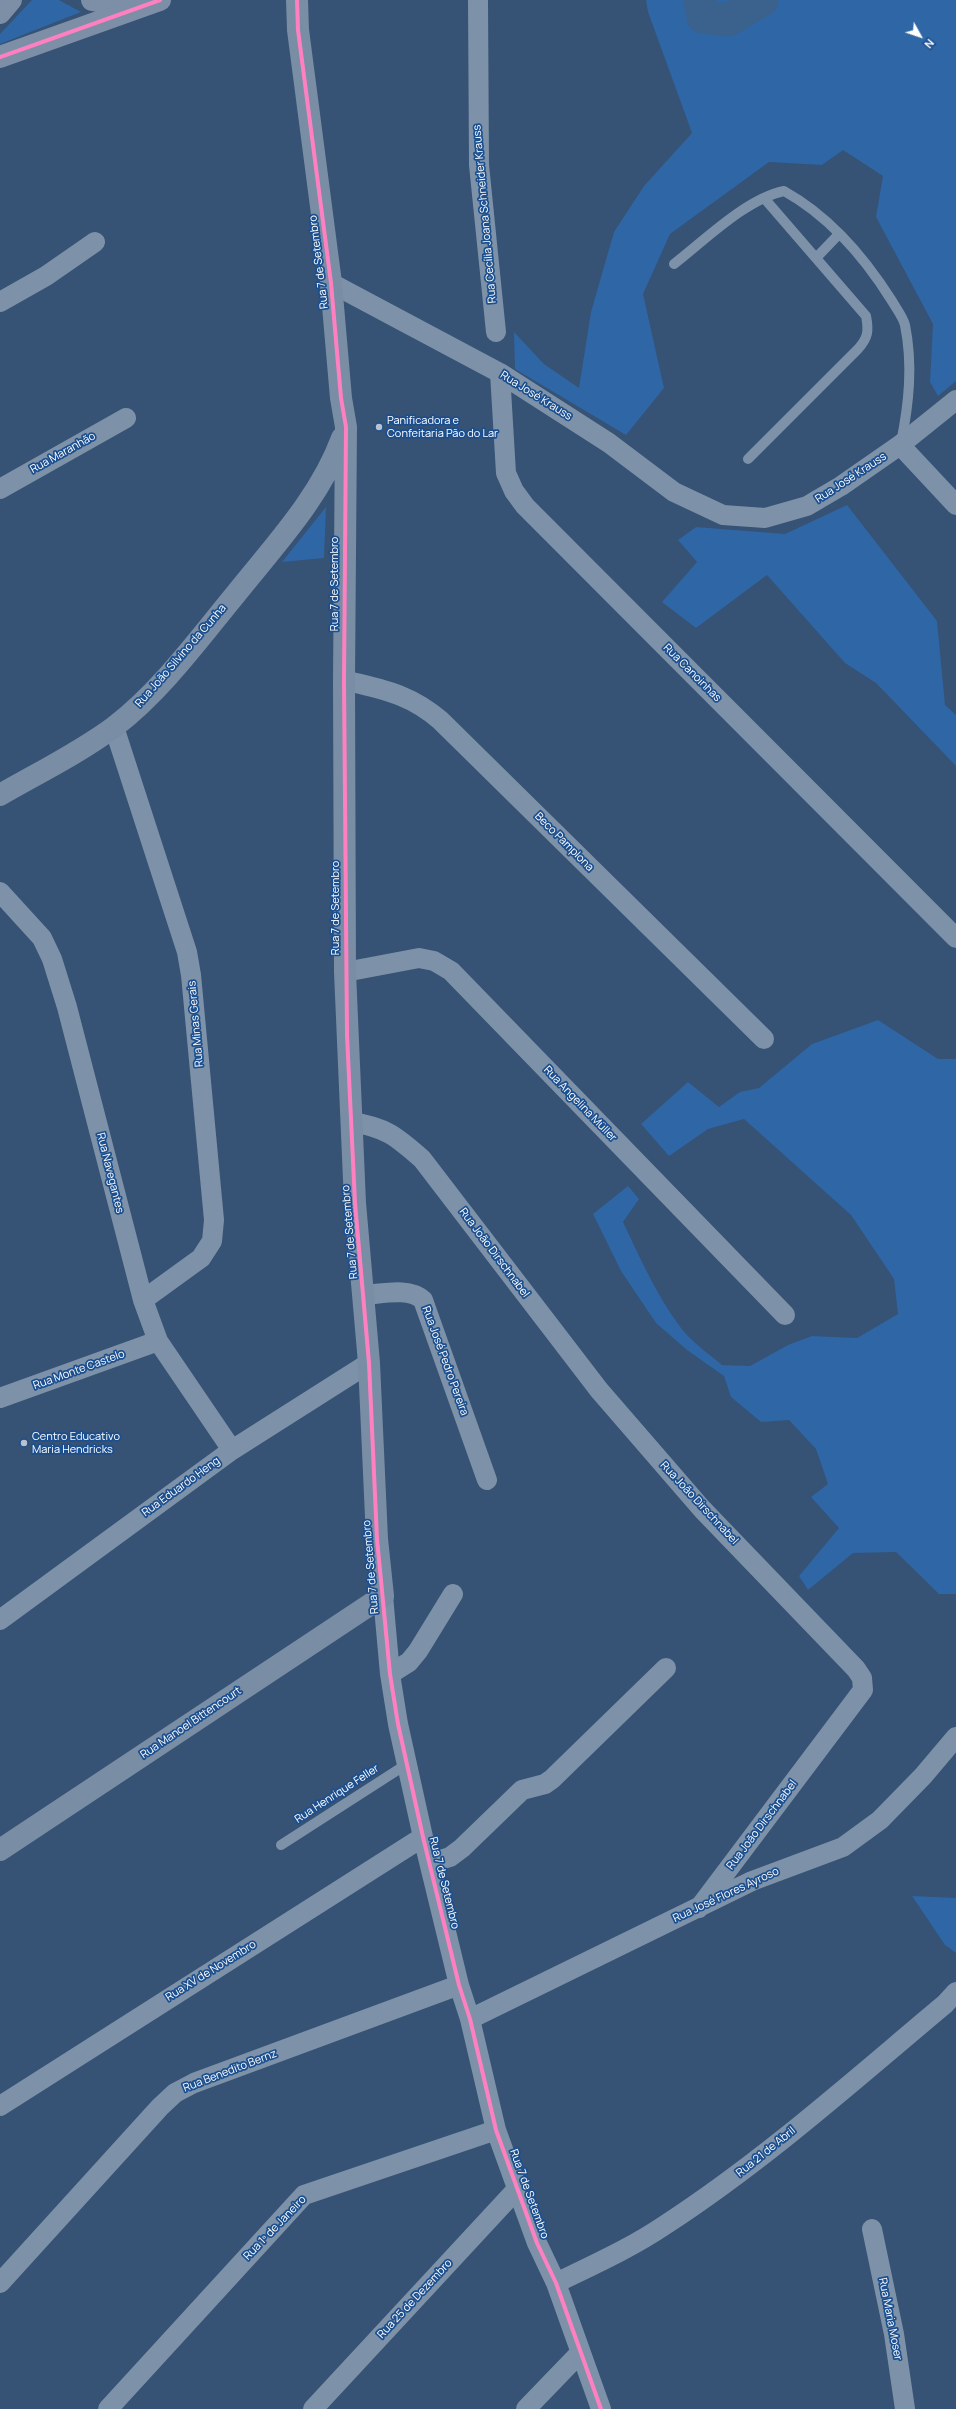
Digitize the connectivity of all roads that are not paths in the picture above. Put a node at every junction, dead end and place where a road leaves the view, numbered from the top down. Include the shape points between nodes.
1 (11, 0) edge
2 (92, 0) edge
3 (160, 0) edge
4 (282, 0) edge
5 (297, 0) edge
6 (478, 0) edge
7 (136, 7) junction
8 (0, 13) edge
9 (298, 30) junction
10 (0, 57) edge
11 (764, 198) junction
12 (839, 234) junction
13 (95, 242) dead end
14 (816, 258) junction
15 (674, 264) dead end
16 (331, 283) junction
17 (0, 302) edge
18 (496, 332) dead end
19 (500, 373) junction
20 (956, 400) edge
21 (126, 418) dead end
22 (346, 427) junction
23 (900, 445) junction
24 (748, 459) dead end
25 (0, 489) edge
26 (312, 496) junction
27 (345, 501) junction
28 (956, 505) edge
29 (344, 680) junction
30 (114, 727) junction
31 (0, 795) edge
32 (0, 892) edge
33 (956, 938) edge
34 (345, 972) junction
35 (764, 1039) dead end
36 (351, 1122) junction
37 (364, 1295) junction
38 (143, 1300) junction
39 (785, 1315) dead end
40 (158, 1342) junction
41 (369, 1363) junction
42 (0, 1398) edge
43 (232, 1450) junction
44 (487, 1480) dead end
45 (453, 1594) dead end
46 (382, 1596) junction
47 (0, 1620) edge
48 (666, 1668) dead end
49 (390, 1674) junction
50 (956, 1738) edge
51 (407, 1764) junction
52 (423, 1837) junction
53 (281, 1845) dead end
54 (0, 1850) edge
55 (430, 1863) junction
56 (700, 1908) junction
57 (459, 1985) junction
58 (956, 1992) edge
59 (470, 2019) junction
60 (0, 2106) edge
61 (496, 2130) junction
62 (517, 2189) junction
63 (872, 2229) dead end
64 (0, 2283) edge
65 (556, 2284) junction
66 (580, 2353) junction
67 (108, 2409) edge
68 (313, 2409) edge
69 (526, 2409) edge
70 (601, 2409) edge
71 (905, 2409) edge

1 - 8 main road
2 - 7 main road
3 - 7 main road
4 - 9 street, Rua 7 de Setembro via 291,12
5 - 9 street, Rua 7 de Setembro
6 - 18 street, Rua Cecília Joana Schneider Krauss via 479,165
7 - 10 main road
9 - 16 street, Rua 7 de Setembro
11 - 12 lane via 784,191 803,201
11 - 14 lane
11 - 15 lane via 744,209
12 - 14 lane
12 - 23 lane via 878,278 905,323 911,368 908,407
13 - 17 street via 46,276
14 - 24 lane via 866,316 866,339
16 - 19 street, Rua José Krauss
16 - 22 street, Rua 7 de Setembro
19 - 23 street, Rua José Krauss via 609,442 674,492 723,515 765,518 806,506
19 - 33 street, Rua Canoinhas via 506,473 514,491 525,506
20 - 23 street, Rua José Krauss
21 - 25 street, Rua Maranhão
22 - 26 street, Rua João Silvino da Cunha via 327,473
22 - 27 street, Rua 7 de Setembro
23 - 28 street
26 - 27 street
26 - 30 street, Rua João Silvino da Cunha via 179,661 141,704
27 - 29 street, Rua 7 de Setembro
29 - 34 street, Rua 7 de Setembro
29 - 35 street, Beco Pamplona via 402,695 422,704
30 - 31 street, Rua João Silvino da Cunha
30 - 38 street, Rua Minas Gerais via 187,952 214,1220 212,1241 201,1258
32 - 38 street, Rua Navegantes via 42,938 52,959 69,1014
34 - 36 street, Rua 7 de Setembro
34 - 39 street, Rua Angelina Müller via 420,958 434,961 451,972
36 - 37 street, Rua 7 de Setembro via 355,1203
36 - 56 street, Rua João Dirschnabel via 375,1126 396,1137 422,1159 599,1390 697,1503 851,1663 862,1678 863,1690
37 - 41 street, Rua 7 de Setembro
37 - 44 street, Rua José Pedro Pereira via 409,1293 417,1294 423,1300
38 - 40 street, Rua Navegantes
40 - 42 street, Rua Monte Castelo
40 - 43 street, Rua Navegantes
41 - 43 street, Rua Eduardo Heng
41 - 46 street, Rua 7 de Setembro
43 - 47 street, Rua Eduardo Heng
45 - 49 street via 418,1651 409,1662
46 - 49 street, Rua 7 de Setembro
46 - 54 street, Rua Manoel Bittencourt
48 - 55 street via 552,1779 545,1784 522,1790 462,1848 450,1857
49 - 51 street, Rua 7 de Setembro
50 - 56 street, Rua José Flores Ayroso via 923,1776 861,1836 832,1851 752,1881
51 - 52 street, Rua 7 de Setembro
51 - 53 lane, Rua Henrique Feller
52 - 55 street, Rua 7 de Setembro
52 - 60 street, Rua XV de Novembro
55 - 57 street, Rua 7 de Setembro
56 - 59 street, Rua José Flores Ayroso
57 - 59 street, Rua 7 de Setembro
57 - 64 street, Rua Benedito Bernz via 194,2083 175,2093
58 - 65 street, Rua 21 de Abril via 945,2004 750,2166 664,2226
59 - 61 street, Rua 7 de Setembro
61 - 62 street, Rua 7 de Setembro
61 - 67 street, Rua 1º de Janeiro via 304,2195
62 - 65 street, Rua 7 de Setembro via 537,2243
62 - 68 street, Rua 25 de Dezembro
63 - 71 street, Rua Maria Moser via 894,2334
65 - 66 street, Rua 7 de Setembro
66 - 69 street
66 - 70 street, Rua 7 de Setembro

